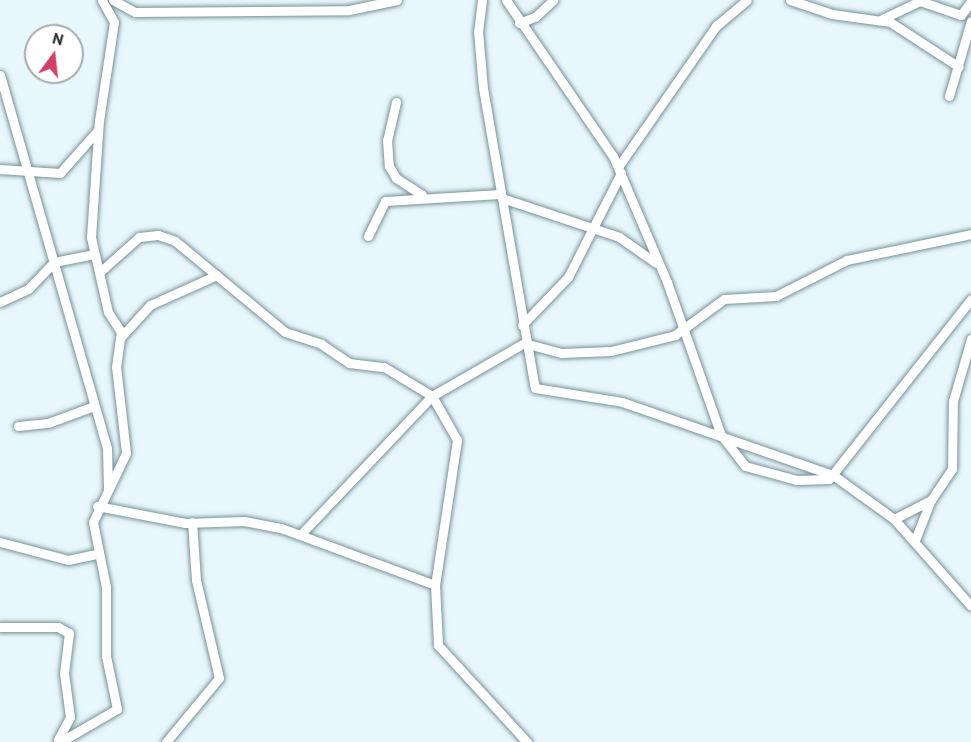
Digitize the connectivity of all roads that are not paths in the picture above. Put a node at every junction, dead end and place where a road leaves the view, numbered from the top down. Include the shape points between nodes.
1 (102, 0) edge
2 (112, 0) edge
3 (397, 0) edge
4 (482, 0) edge
5 (506, 0) edge
6 (553, 0) edge
7 (747, 0) edge
8 (790, 0) edge
9 (971, 1) edge
10 (110, 11) junction
11 (535, 18) junction
12 (882, 19) junction
13 (971, 21) edge
14 (519, 23) junction
15 (527, 34) junction
16 (969, 37) edge
17 (959, 67) junction
18 (0, 75) edge
19 (949, 96) dead end
20 (396, 102) dead end
21 (98, 130) junction
22 (0, 169) edge
23 (620, 170) junction
24 (28, 172) junction
25 (422, 195) junction
26 (501, 196) junction
27 (592, 229) junction
28 (971, 234) edge
29 (368, 236) dead end
30 (94, 254) junction
31 (54, 262) junction
32 (658, 264) junction
33 (102, 270) junction
34 (217, 275) junction
35 (971, 299) edge
36 (0, 302) edge
37 (522, 325) junction
38 (681, 330) junction
39 (120, 338) junction
40 (971, 339) edge
41 (524, 343) junction
42 (432, 396) junction
43 (94, 406) junction
44 (18, 426) dead end
45 (721, 435) junction
46 (833, 475) junction
47 (108, 489) junction
48 (931, 500) junction
49 (97, 506) junction
50 (894, 519) junction
51 (192, 522) junction
52 (301, 534) junction
53 (915, 540) junction
54 (0, 542) edge
55 (97, 554) junction
56 (435, 585) junction
57 (971, 606) edge
58 (0, 627) edge
59 (58, 742) edge
60 (166, 742) edge
61 (527, 742) edge

1 - 10 street
2 - 3 street via 135,12 349,10
2 - 10 street
4 - 26 street via 478,31 483,88
5 - 14 street
6 - 11 street
7 - 23 street via 716,26
8 - 12 street via 832,14
9 - 12 street via 960,15 920,2
10 - 21 street via 114,22
11 - 14 street
11 - 15 street
12 - 17 street
13 - 16 street
14 - 15 street
15 - 23 street via 590,117
16 - 17 street
17 - 19 street
18 - 24 street
20 - 25 street via 387,140 389,166 396,178
21 - 24 street via 60,173
21 - 30 street via 91,208
22 - 24 street
23 - 27 street
23 - 32 street
24 - 31 street
25 - 26 street
25 - 29 street via 382,202 375,230
26 - 27 street
26 - 37 street
27 - 32 street via 627,241
27 - 37 street via 568,277
28 - 38 street via 847,260 776,296 724,299
30 - 31 street
30 - 33 street
31 - 36 street via 28,289
31 - 43 street
32 - 38 street
33 - 34 street via 129,244 158,235 175,241
33 - 39 street via 108,312
34 - 39 street via 150,304
34 - 42 street via 285,332 321,344 349,363 384,367
35 - 46 street
37 - 41 street
38 - 41 street via 589,353
38 - 45 street
39 - 47 street via 116,367 126,453
40 - 48 street via 953,401 952,469
41 - 42 street
41 - 45 street via 535,388 604,396
42 - 52 street
42 - 56 street via 457,440
43 - 44 street via 48,423
43 - 47 street via 107,447
45 - 46 street
45 - 46 street via 745,466 806,481
46 - 50 street
47 - 49 street
48 - 50 street
48 - 53 street
49 - 51 street
49 - 55 street via 93,522
50 - 53 street
51 - 52 street via 244,521
51 - 60 street via 196,580 219,678
52 - 56 street
53 - 57 street
54 - 55 street via 68,560
55 - 59 street via 106,587 106,656 117,709 110,718 88,722
56 - 61 street via 438,645
58 - 59 street via 58,627 69,633 64,673 70,717

